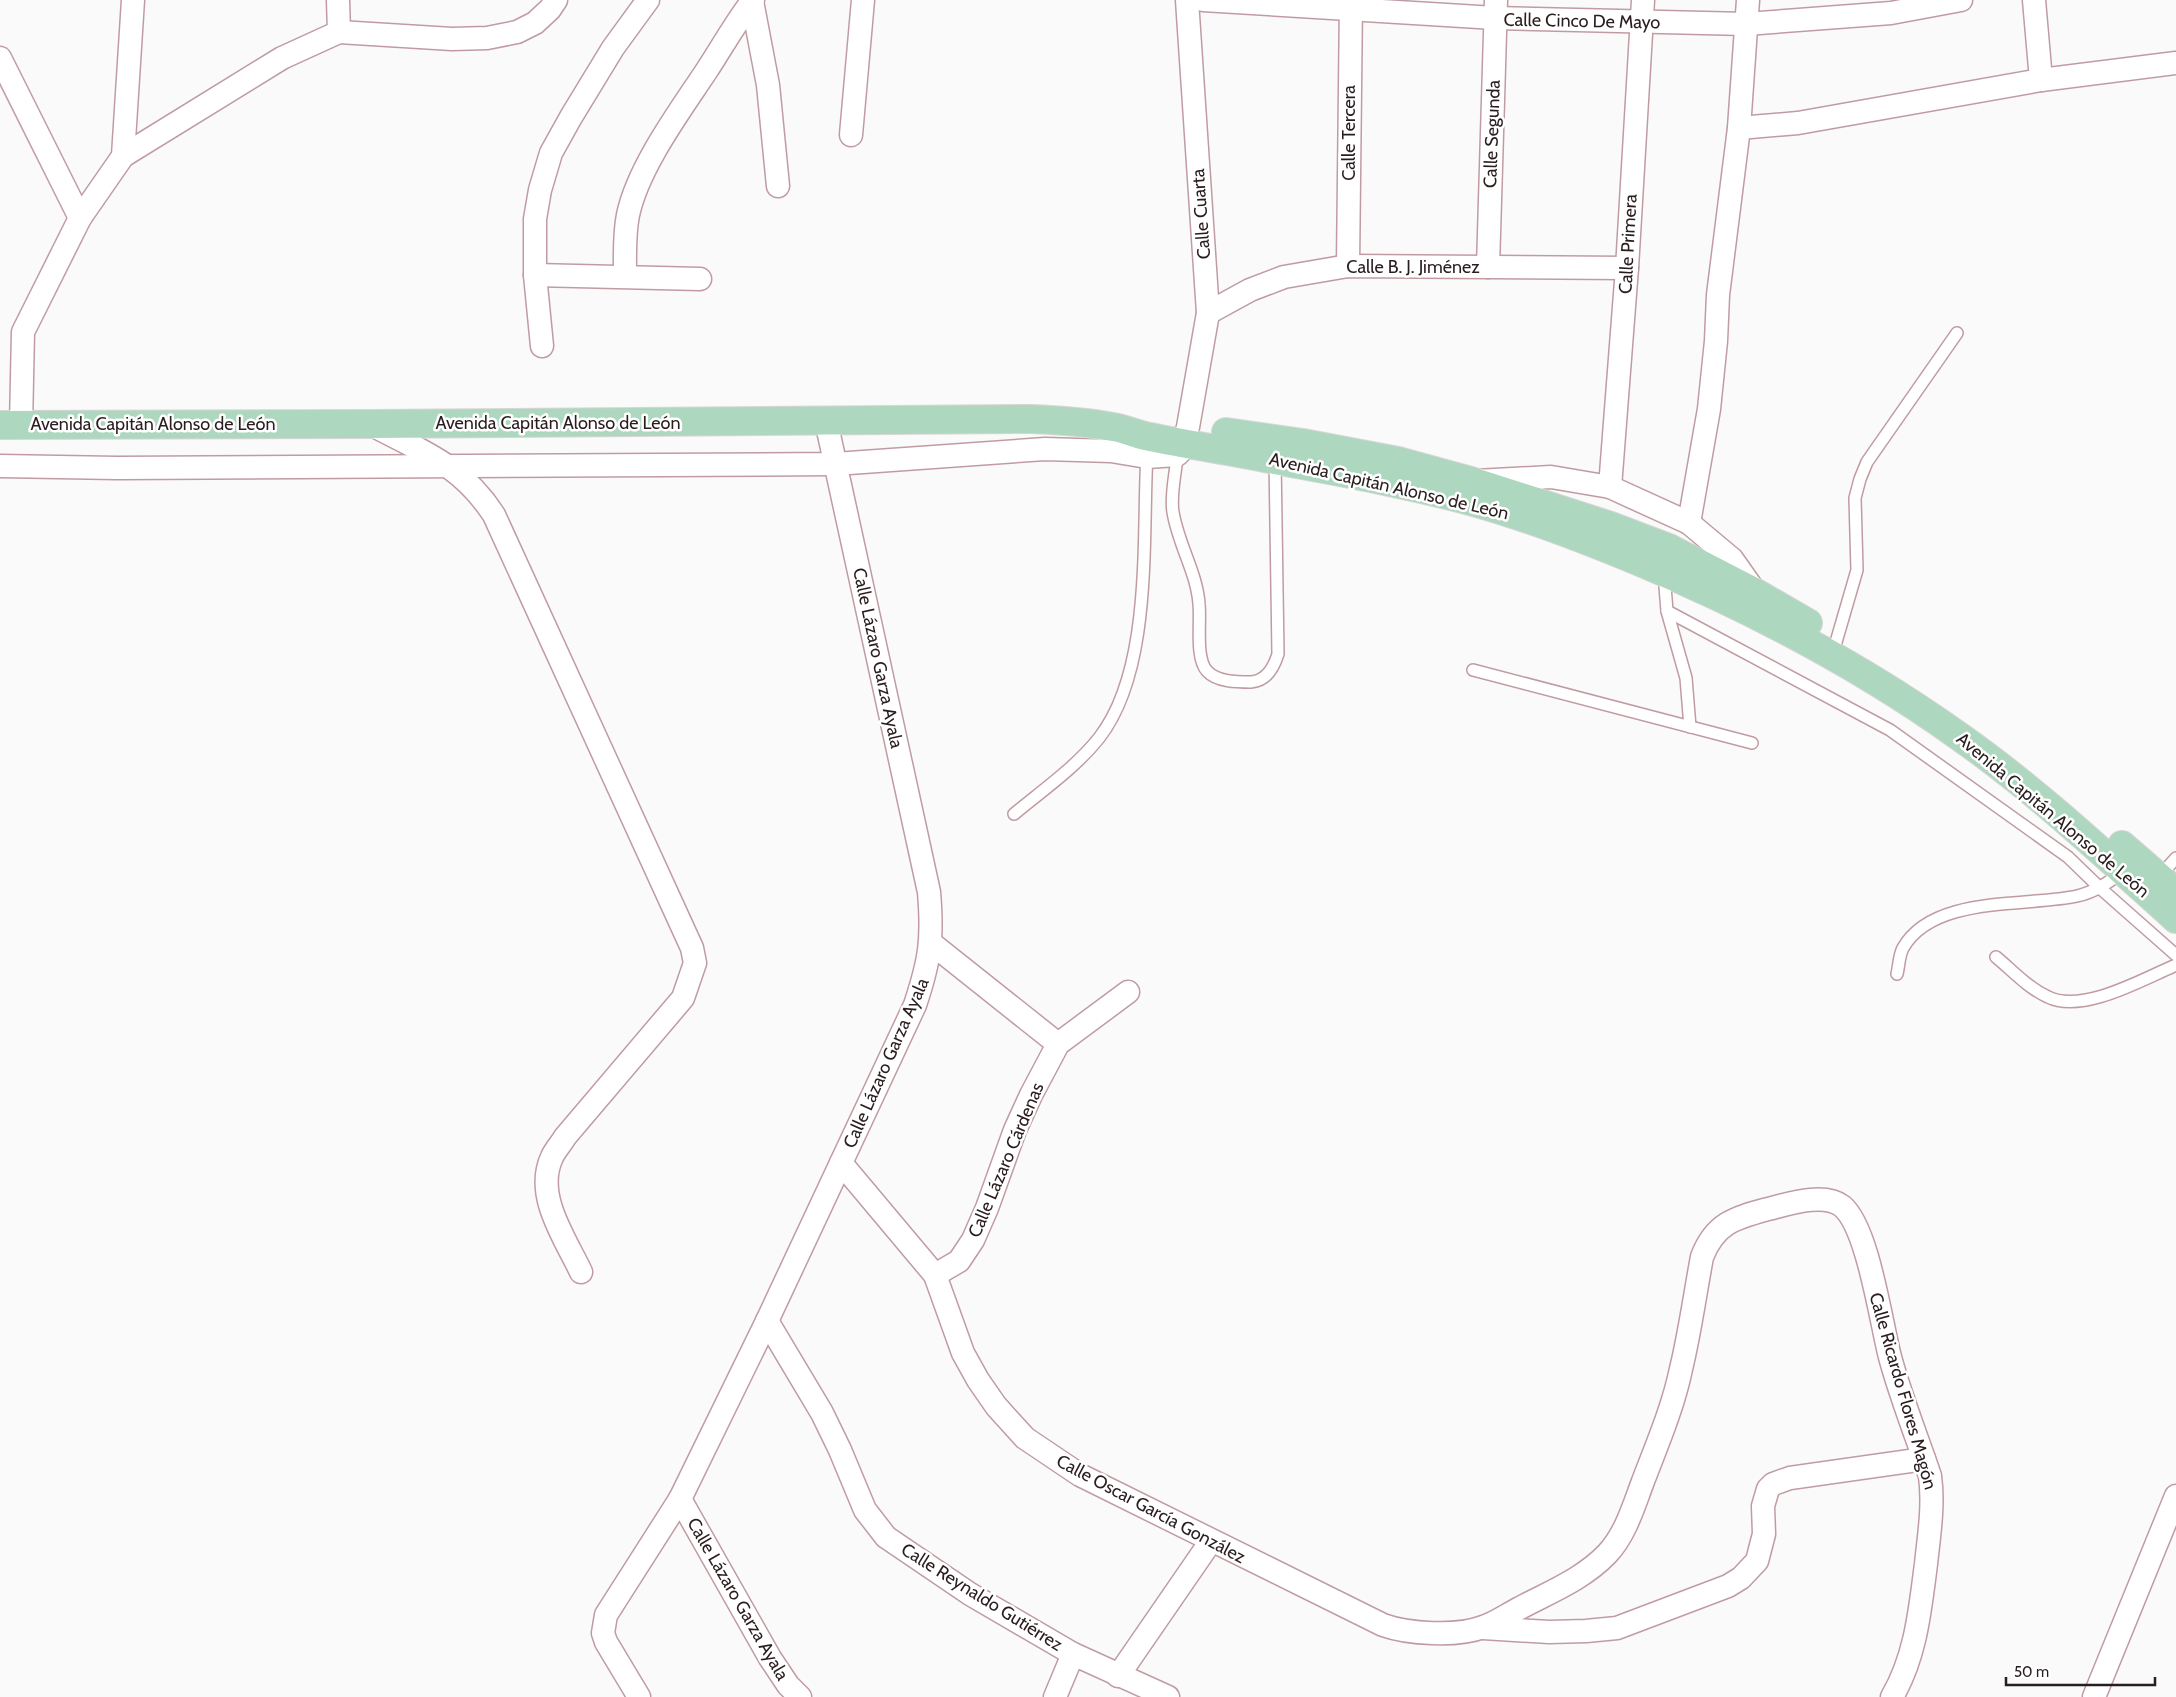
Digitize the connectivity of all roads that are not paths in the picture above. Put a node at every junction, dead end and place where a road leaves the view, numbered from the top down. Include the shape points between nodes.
1 (133, 0) edge
2 (338, 0) edge
3 (556, 0) edge
4 (648, 0) edge
5 (753, 0) edge
6 (862, 0) edge
7 (1187, 0) edge
8 (1203, 0) edge
9 (1643, 0) edge
10 (1748, 0) edge
11 (1961, 0) edge
12 (2034, 0) edge
13 (1350, 4) edge
14 (1496, 9) edge
15 (1640, 22) junction
16 (1746, 24) junction
17 (339, 32) junction
18 (0, 58) edge
19 (2176, 63) edge
20 (2040, 80) junction
21 (1739, 128) junction
22 (851, 135) dead end
23 (124, 156) junction
24 (778, 186) dead end
25 (80, 218) junction
26 (1348, 266) junction
27 (1488, 267) junction
28 (1627, 268) junction
29 (535, 275) junction
30 (625, 276) junction
31 (700, 279) dead end
32 (1208, 313) junction
33 (1957, 333) dead end
34 (542, 346) dead end
35 (826, 421) junction
36 (370, 424) junction
37 (10, 425) edge
38 (1148, 439) junction
39 (1183, 441) junction
40 (1276, 450) junction
41 (835, 464) junction
42 (448, 465) junction
43 (0, 466) edge
44 (1471, 481) junction
45 (1610, 487) junction
46 (1689, 523) junction
47 (1666, 560) junction
48 (1756, 593) junction
49 (1667, 610) junction
50 (1835, 648) junction
51 (1473, 670) dead end
52 (1690, 727) junction
53 (1752, 743) dead end
54 (1014, 814) dead end
55 (2124, 871) junction
56 (2170, 876) edge
57 (2100, 888) junction
58 (2176, 918) edge
59 (931, 943) junction
60 (2176, 955) edge
61 (1996, 957) dead end
62 (2176, 965) edge
63 (1897, 974) dead end
64 (1128, 992) dead end
65 (1058, 1044) junction
66 (841, 1163) junction
67 (1841, 1206) joint
68 (581, 1272) dead end
69 (935, 1275) junction
70 (767, 1321) junction
71 (1924, 1459) junction
72 (2176, 1496) edge
73 (680, 1499) junction
74 (1211, 1542) junction
75 (1483, 1628) junction
76 (1073, 1654) junction
77 (1118, 1676) junction
78 (639, 1697) edge
79 (800, 1697) edge
80 (1055, 1697) edge
81 (1168, 1697) edge
82 (1892, 1697) edge
83 (2094, 1697) edge

1 - 23 street
2 - 17 street
3 - 17 street via 535,23 517,32 487,38
4 - 29 street via 613,48 551,153 535,219
5 - 24 street via 768,86
5 - 30 street via 677,115 636,192 628,214
6 - 22 street
7 - 32 street, Calle Cuarta
8 - 13 street, Calle Cinco De Mayo
9 - 15 street, Calle Primera
10 - 16 street
11 - 16 street, Calle Cinco De Mayo via 1891,13
12 - 20 street
13 - 14 street, Calle Cinco De Mayo
13 - 26 street, Calle Tercera
14 - 15 street, Calle Cinco De Mayo
14 - 27 street, Calle Segunda
15 - 16 street, Calle Cinco De Mayo
15 - 28 street, Calle Primera
16 - 21 street
17 - 23 street via 282,58
18 - 25 street
19 - 20 street
20 - 21 street via 1798,122
21 - 46 street via 1718,295 1709,409
23 - 25 street
25 - 37 street via 23,332
26 - 27 street, Calle B. J. Jiménez
26 - 32 street, Calle B. J. Jiménez via 1284,277 1250,290
27 - 28 street, Calle B. J. Jiménez
28 - 45 street, Calle Primera
29 - 30 street
29 - 34 street
30 - 31 street
32 - 39 street, Calle Cuarta
33 - 50 lane via 1867,462 1860,479 1855,498 1857,570
35 - 36 main road, Avenida Capitán Alonso de León
35 - 38 main road, Avenida Capitán Alonso de León via 1030,419 1116,427
35 - 41 street, Calle Lázaro Garza Ayala
36 - 37 main road, Avenida Capitán Alonso de León
36 - 42 street
38 - 39 main road, Avenida Capitán Alonso de León
38 - 41 street via 1111,451 1045,449
38 - 54 lane via 1140,620 1125,687 1115,714 1099,738
39 - 40 main road, Avenida Capitán Alonso de León
39 - 40 lane via 1173,511 1199,601 1201,662 1207,671 1223,680 1252,682 1262,678 1275,665 1278,654
40 - 44 main road, Avenida Capitán Alonso de León via 1304,443 1398,461
40 - 47 main road, Avenida Capitán Alonso de León via 1475,502 1582,538
41 - 42 street
41 - 59 street, Calle Lázaro Garza Ayala via 929,892
42 - 43 street
42 - 68 street via 472,485 494,515 684,929 695,963 684,998 565,1137 551,1158 547,1197
44 - 45 street via 1551,477
44 - 47 main road, Avenida Capitán Alonso de León via 1611,526
45 - 46 street
46 - 48 street via 1732,559
47 - 48 main road, Avenida Capitán Alonso de León
47 - 49 lane
47 - 50 main road, Avenida Capitán Alonso de León via 1744,609
48 - 50 main road, Avenida Capitán Alonso de León
49 - 52 lane via 1686,678
49 - 57 lane via 1890,730 2068,857
50 - 55 main road, Avenida Capitán Alonso de León via 2001,767
50 - 56 main road, Avenida Capitán Alonso de León via 1902,677 1982,730
51 - 52 lane
52 - 53 lane
55 - 57 lane
55 - 58 main road, Avenida Capitán Alonso de León
57 - 60 lane
57 - 63 lane via 2077,896 1965,909 1923,925 1902,948
59 - 65 street
59 - 66 street, Calle Lázaro Garza Ayala via 927,970 915,1006
61 - 62 lane via 2029,986 2061,1002 2082,1001 2109,993
64 - 65 street
65 - 69 street, Calle Lázaro Cárdenas via 1015,1130 973,1240 959,1261
66 - 69 street, Calle Oscar García González
66 - 70 street, Calle Lázaro Garza Ayala
67 - 71 street, Calle Ricardo Flores Magón via 1848,1213 1863,1244 1890,1358
67 - 75 street, Calle Oscar García González via 1831,1201 1797,1201 1729,1221 1715,1233 1702,1257 1681,1371 1659,1440 1623,1531 1593,1568
69 - 74 street, Calle Oscar García González via 963,1353 996,1406 1025,1438 1080,1475
70 - 73 street, Calle Lázaro Garza Ayala
70 - 76 street, Calle Reynaldo Gutiérrez via 822,1413 865,1510 875,1525 970,1594
71 - 75 street, Calle Oscar García González via 1790,1478 1773,1484 1765,1496 1764,1534 1757,1561 1741,1578 1712,1593 1617,1628 1549,1632
71 - 82 street, Calle Ricardo Flores Magón via 1933,1495 1922,1593 1914,1646
72 - 83 street
73 - 78 street, Calle Lázaro Garza Ayala via 604,1623 606,1642
73 - 79 street, Calle Lázaro Garza Ayala via 770,1658
74 - 75 street, Calle Oscar García González via 1398,1630 1424,1633
74 - 77 street
76 - 77 street, Calle Reynaldo Gutiérrez
76 - 80 street
77 - 81 street, Calle Reynaldo Gutiérrez

